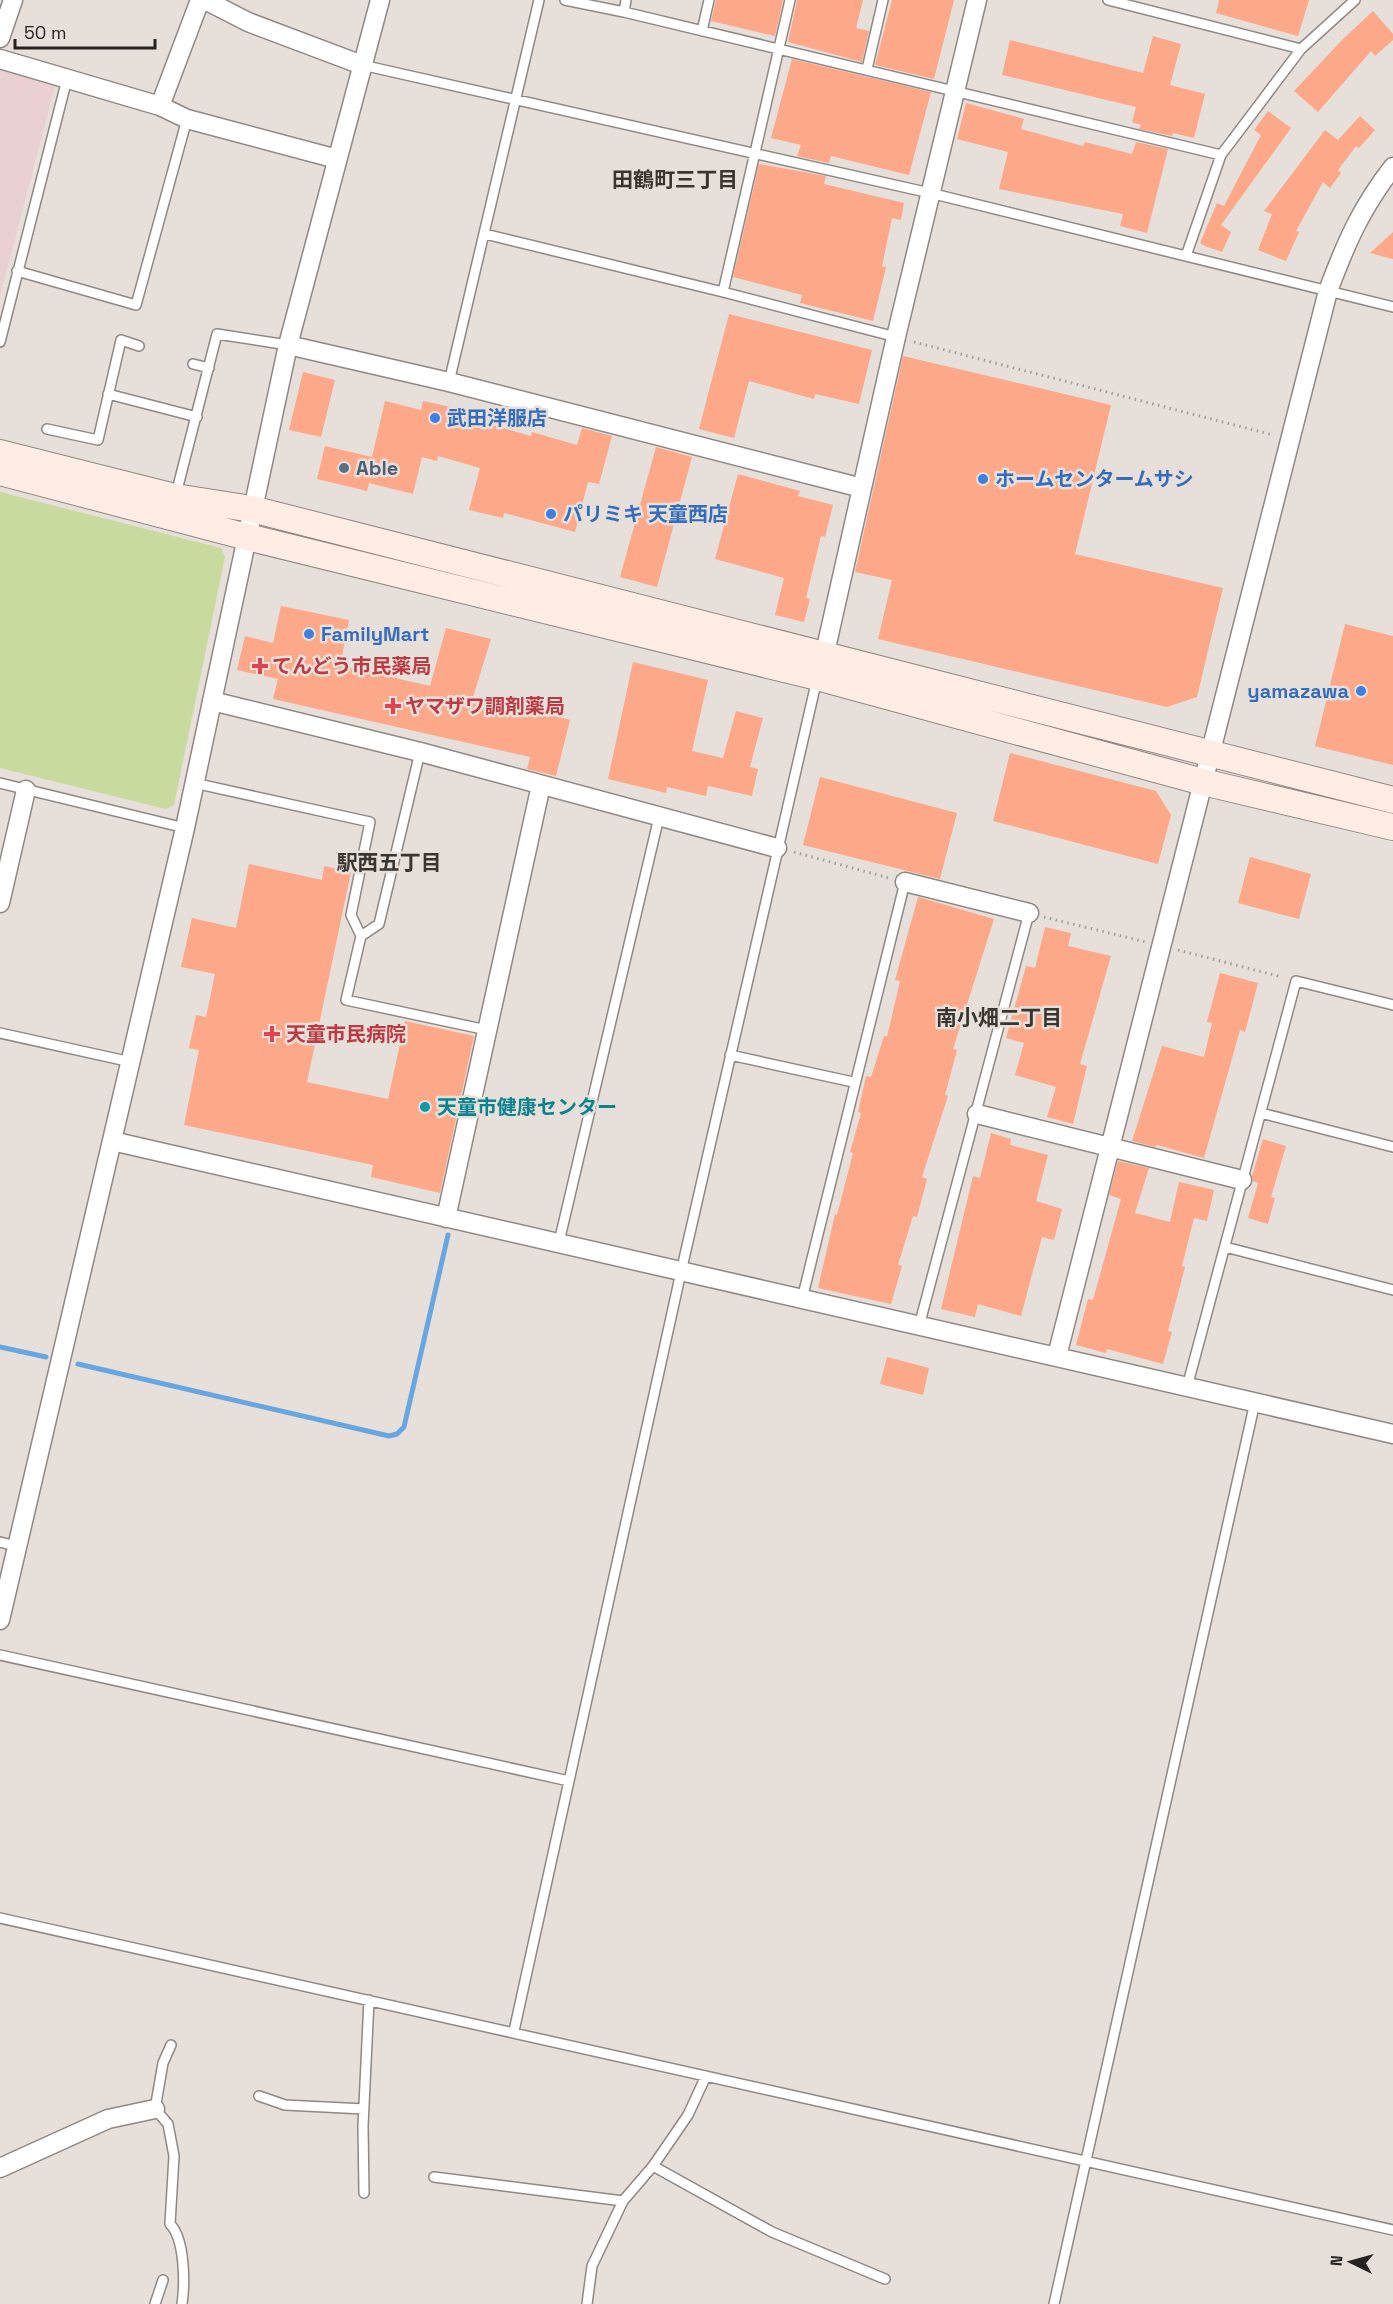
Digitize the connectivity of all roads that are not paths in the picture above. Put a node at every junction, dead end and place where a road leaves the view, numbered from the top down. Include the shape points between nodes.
1 (13, 0) edge
2 (202, 0) edge
3 (380, 0) edge
4 (539, 0) edge
5 (565, 0) edge
6 (626, 0) edge
7 (709, 0) edge
8 (790, 0) edge
9 (883, 0) edge
10 (977, 0) edge
11 (1108, 0) edge
12 (1355, 0) edge
13 (624, 12) junction
14 (702, 31) junction
15 (0, 38) edge
16 (778, 48) junction
17 (1301, 49) junction
18 (0, 59) edge
19 (362, 65) junction
20 (867, 69) junction
21 (67, 79) junction
22 (956, 92) junction
23 (514, 100) junction
24 (160, 106) junction
25 (187, 119) junction
26 (755, 152) junction
27 (1221, 155) junction
28 (337, 159) junction
29 (1393, 167) edge
30 (930, 193) junction
31 (485, 234) junction
32 (1186, 256) junction
33 (17, 271) junction
34 (1328, 291) junction
35 (723, 292) junction
36 (1393, 308) edge
37 (896, 337) junction
38 (0, 342) edge
39 (288, 345) junction
40 (139, 346) dead end
41 (193, 364) dead end
42 (209, 368) junction
43 (449, 382) junction
44 (108, 394) junction
45 (197, 417) junction
46 (46, 429) dead end
47 (0, 453) edge
48 (0, 472) edge
49 (862, 488) junction
50 (175, 497) junction
51 (252, 509) junction
52 (247, 537) junction
53 (820, 667) junction
54 (212, 701) junction
55 (420, 752) junction
56 (1210, 754) junction
57 (1203, 782) junction
58 (0, 783) edge
59 (194, 783) junction
60 (541, 785) junction
61 (26, 790) junction
62 (1393, 800) edge
63 (659, 817) junction
64 (1393, 827) edge
65 (184, 828) junction
66 (777, 848) junction
67 (905, 882) joint
68 (0, 903) edge
69 (1029, 913) joint
70 (361, 936) junction
71 (1393, 1005) edge
72 (487, 1030) junction
73 (0, 1033) edge
74 (730, 1055) junction
75 (131, 1062) junction
76 (853, 1082) junction
77 (1261, 1113) junction
78 (977, 1114) junction
79 (112, 1141) junction
80 (1393, 1147) edge
81 (1110, 1148) junction
82 (1242, 1180) junction
83 (446, 1218) junction
84 (559, 1242) junction
85 (1225, 1247) junction
86 (681, 1272) junction
87 (1393, 1290) edge
88 (802, 1299) junction
89 (918, 1326) junction
90 (1057, 1356) junction
91 (1187, 1388) junction
92 (1255, 1402) junction
93 (1393, 1434) edge
94 (8, 1544) edge
95 (0, 1620) edge
96 (0, 1655) edge
97 (569, 1781) junction
98 (0, 1918) edge
99 (369, 2000) junction
100 (514, 2031) junction
101 (171, 2045) dead end
102 (706, 2076) junction
103 (259, 2096) dead end
104 (155, 2109) junction
105 (364, 2109) junction
106 (1086, 2161) junction
107 (653, 2166) junction
108 (0, 2168) edge
109 (434, 2177) dead end
110 (364, 2193) dead end
111 (624, 2201) junction
112 (1393, 2230) edge
113 (885, 2279) dead end
114 (163, 2280) dead end
115 (155, 2304) edge
116 (182, 2304) edge
117 (586, 2304) edge
118 (1054, 2304) edge

1 - 15 street
2 - 19 street via 248,22
2 - 24 street
3 - 19 street
4 - 23 lane
5 - 13 lane
6 - 13 lane
7 - 14 lane
8 - 16 lane
9 - 20 lane
10 - 22 street
11 - 17 lane
12 - 17 lane
13 - 14 lane
14 - 16 lane
16 - 20 lane
16 - 26 lane
17 - 27 lane
18 - 21 street
19 - 23 lane
19 - 28 street
20 - 22 lane
21 - 24 street
21 - 33 lane
22 - 27 lane
22 - 30 street
23 - 26 lane
23 - 31 lane
24 - 25 street
25 - 28 street
25 - 33 lane via 136,305
26 - 30 lane
26 - 35 lane
27 - 32 lane
28 - 39 street
29 - 34 street via 1350,233
30 - 32 lane
30 - 37 street
31 - 35 lane
31 - 43 lane
32 - 34 lane
33 - 38 lane
34 - 36 lane
34 - 56 street
35 - 37 lane
37 - 49 street
39 - 42 lane via 218,334
39 - 43 street
39 - 51 street
40 - 44 lane via 121,340
41 - 42 lane
42 - 45 lane
43 - 49 street
44 - 45 lane
44 - 46 lane via 98,440
45 - 50 lane
47 - 50 street
48 - 52 street
49 - 53 street
50 - 51 street
51 - 52 street
51 - 53 street
52 - 53 street
52 - 54 street
53 - 56 street
53 - 57 street
53 - 66 lane
54 - 55 street
54 - 59 street
55 - 60 street
55 - 70 lane via 379,924
56 - 57 street
56 - 62 street
57 - 64 street
57 - 81 street
58 - 61 lane
59 - 65 street
59 - 70 lane via 370,822 351,915
60 - 63 street
60 - 72 street
61 - 65 lane
61 - 68 street
63 - 66 street
63 - 84 lane
65 - 75 street
66 - 74 lane
67 - 69 street
67 - 76 lane
69 - 78 lane
70 - 72 lane via 346,1000
71 - 77 lane via 1296,981
72 - 83 street
73 - 75 lane
74 - 76 lane
74 - 86 lane
75 - 79 street
76 - 88 lane
77 - 80 lane
77 - 82 lane
78 - 81 street
78 - 89 lane
79 - 83 street
79 - 94 street
81 - 82 street
81 - 90 street
82 - 85 lane
83 - 84 street
84 - 86 street
85 - 87 lane
85 - 91 lane
86 - 88 street
86 - 97 lane
88 - 89 street
89 - 90 street
90 - 91 street
91 - 92 street
92 - 93 street
92 - 106 lane
94 - 95 street
96 - 97 lane
97 - 100 lane
98 - 99 lane
99 - 100 lane
99 - 105 lane
100 - 102 lane
101 - 104 lane via 163,2063
102 - 106 lane
102 - 107 lane via 688,2115
103 - 105 lane via 285,2105
104 - 108 street via 108,2119
104 - 116 lane via 168,2124 174,2156 170,2224 176,2230 185,2282
105 - 110 lane
106 - 112 lane
106 - 118 lane
107 - 111 lane
107 - 113 lane via 772,2232
109 - 111 lane
111 - 117 lane via 592,2266
114 - 115 lane

